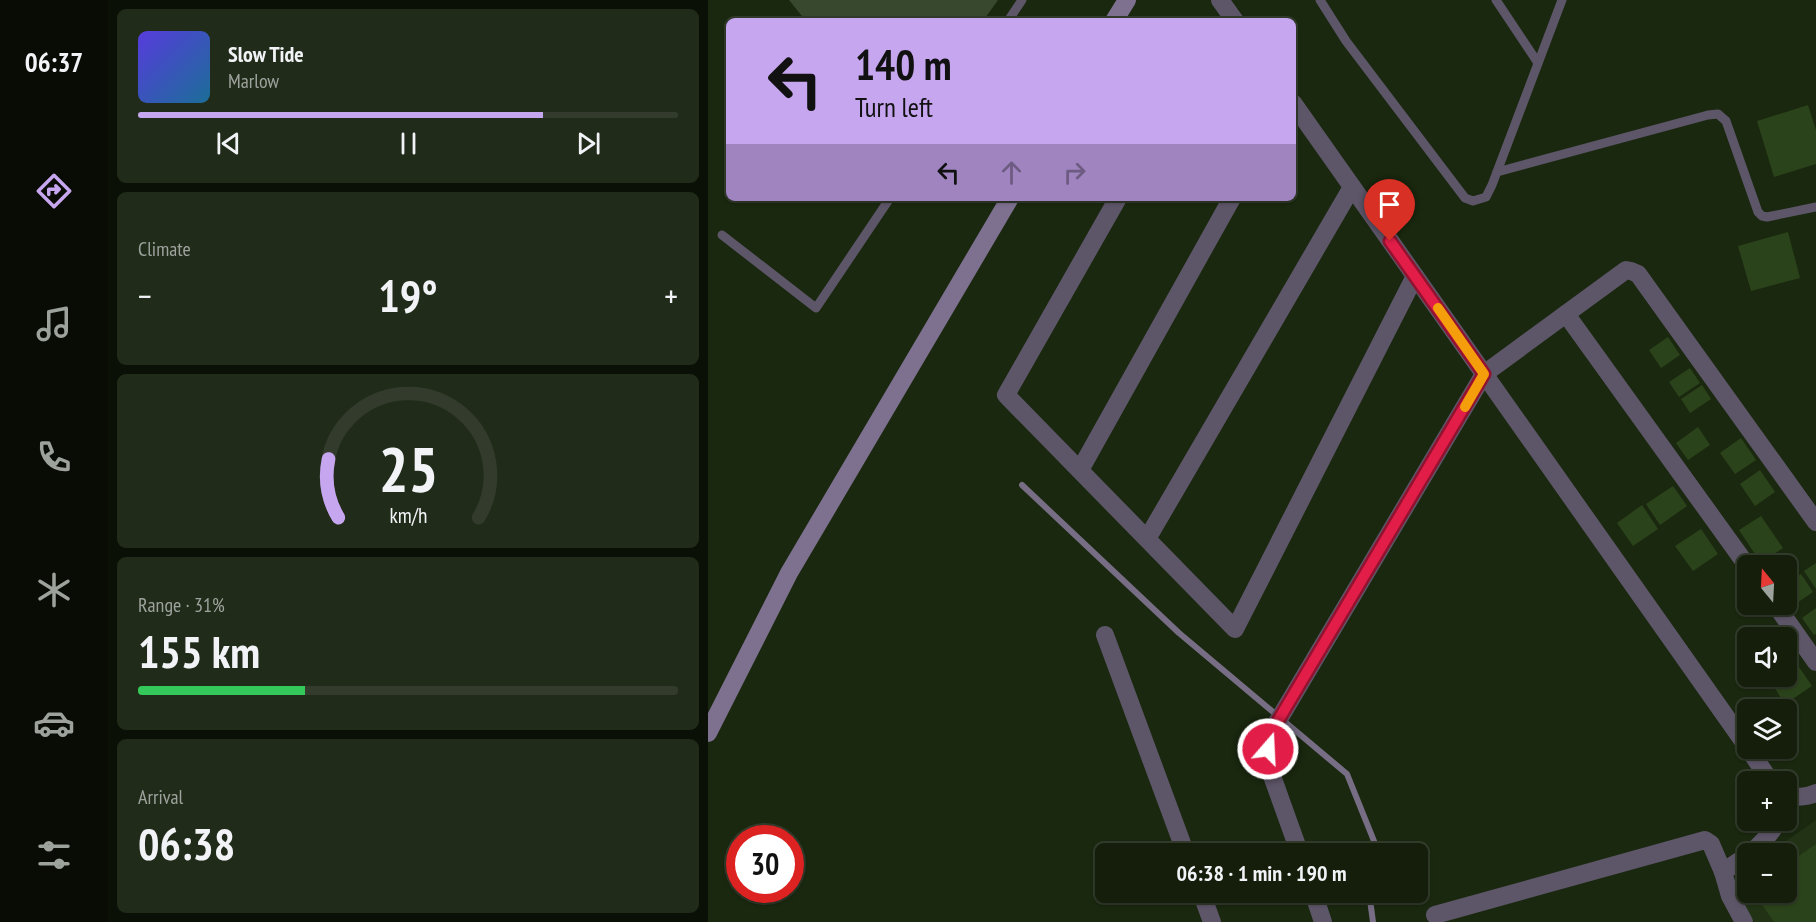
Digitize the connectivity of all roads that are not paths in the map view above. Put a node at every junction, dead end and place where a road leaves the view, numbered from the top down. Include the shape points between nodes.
1 (1022, 0) edge
2 (1126, 0) edge
3 (1320, 0) edge
4 (1496, 0) edge
5 (1562, 0) edge
6 (1010, 18) edge
7 (1116, 18) edge
8 (1538, 63) junction
9 (1296, 107) edge
10 (1497, 172) junction
11 (1352, 187) junction
12 (888, 201) edge
13 (1008, 201) edge
14 (1116, 201) edge
15 (1230, 201) edge
16 (1816, 207) edge
17 (722, 235) dead end
18 (1416, 276) junction
19 (1566, 314) junction
20 (1484, 374) junction
21 (1080, 470) junction
22 (1816, 522) edge
23 (1147, 539) junction
24 (1739, 555) edge
25 (1783, 615) edge
26 (1105, 635) dead end
27 (1816, 662) edge
28 (1737, 732) edge
29 (708, 733) edge
30 (1816, 793) edge
31 (1797, 798) edge
32 (1770, 831) edge
33 (1182, 843) edge
34 (1296, 843) edge
35 (1761, 843) edge
36 (1737, 862) edge
37 (1723, 872) junction
38 (1205, 903) edge
39 (1317, 903) edge
40 (1435, 915) dead end
41 (1212, 922) edge
42 (1323, 922) edge
43 (1744, 922) edge

1 - 6 lane
2 - 7 street
3 - 10 lane via 1346,41 1465,198 1473,201 1486,197
4 - 8 lane
5 - 8 lane
8 - 10 lane
9 - 11 street
10 - 16 lane via 1718,114 1725,121 1762,216
11 - 18 street
11 - 23 street
12 - 17 lane via 816,308
13 - 29 street via 789,573
14 - 21 street via 1006,395
15 - 21 street
18 - 20 street
18 - 23 street via 1235,629
19 - 20 street
19 - 22 street via 1626,270 1638,274
19 - 24 street
20 - 28 street
20 - 34 street via 1269,736 1268,762
21 - 23 street
25 - 27 street
26 - 33 street
30 - 31 street
32 - 35 street
36 - 37 street
37 - 40 street via 1711,844 1705,840
37 - 43 street
38 - 41 street
39 - 42 street

